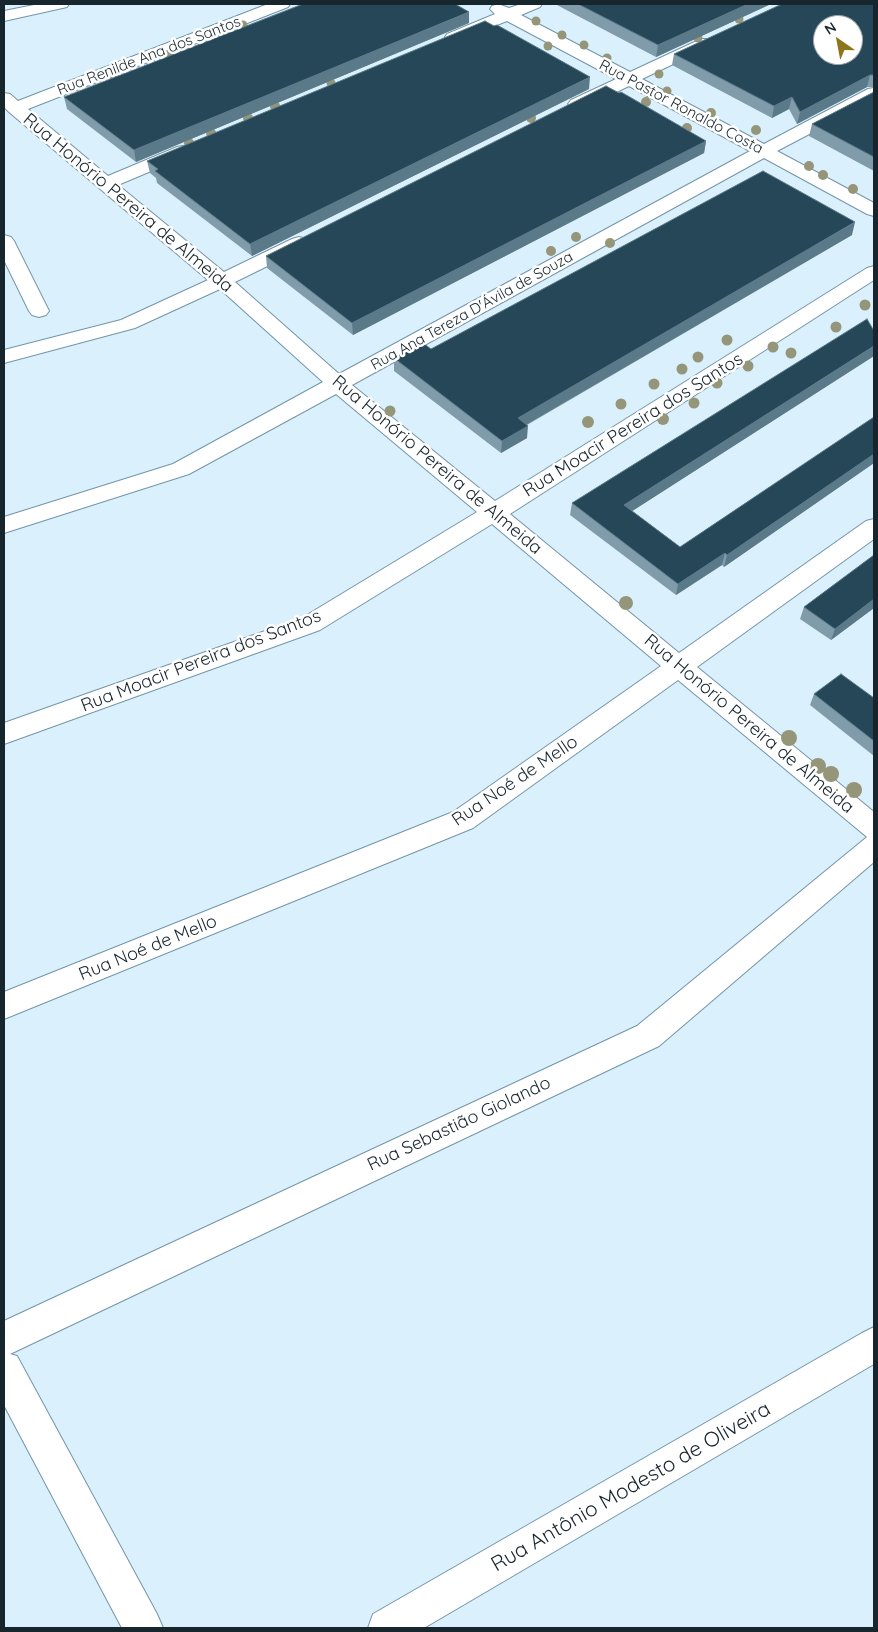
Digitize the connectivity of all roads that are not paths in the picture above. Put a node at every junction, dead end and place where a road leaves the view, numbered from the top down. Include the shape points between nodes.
1 (58, 4) edge
2 (282, 4) edge
3 (488, 4) edge
4 (534, 4) edge
5 (508, 14) junction
6 (4, 16) edge
7 (726, 33) edge
8 (435, 45) edge
9 (628, 78) junction
10 (874, 93) edge
11 (10, 103) edge
12 (558, 114) edge
13 (198, 145) edge
14 (764, 151) junction
15 (106, 183) junction
16 (874, 210) edge
17 (311, 237) edge
18 (4, 241) edge
19 (874, 272) edge
20 (222, 281) junction
21 (39, 311) dead end
22 (4, 357) edge
23 (338, 385) junction
24 (495, 512) junction
25 (4, 525) edge
26 (874, 526) edge
27 (680, 667) junction
28 (4, 734) edge
29 (874, 828) edge
30 (874, 846) edge
31 (4, 1006) edge
32 (4, 1339) edge
33 (874, 1345) edge
34 (4, 1369) edge
35 (143, 1628) edge
36 (387, 1628) edge

1 - 6 street
2 - 11 street, Rua Renilde Ana dos Santos
3 - 5 street, Rua Pastor Ronaldo Costa
4 - 5 street
5 - 8 street
5 - 9 street, Rua Pastor Ronaldo Costa
7 - 9 street
9 - 12 street
9 - 14 street, Rua Pastor Ronaldo Costa
10 - 14 street, Rua Ana Tereza D'Ávila de Souza
11 - 15 street, Rua Honório Pereira de Almeida
13 - 15 street
14 - 16 street, Rua Pastor Ronaldo Costa
14 - 23 street, Rua Ana Tereza D'Ávila de Souza
15 - 20 street, Rua Honório Pereira de Almeida
17 - 20 street
18 - 21 street
19 - 24 street, Rua Moacir Pereira dos Santos
20 - 22 street via 128,324
20 - 23 street, Rua Honório Pereira de Almeida
23 - 24 street, Rua Honório Pereira de Almeida
23 - 25 street, Rua Ana Tereza D'Ávila de Souza via 181,469
24 - 27 street, Rua Honório Pereira de Almeida
24 - 28 street, Rua Moacir Pereira dos Santos via 311,624
26 - 27 street, Rua Noé de Mello
27 - 29 street, Rua Honório Pereira de Almeida
27 - 31 street, Rua Noé de Mello via 463,820
30 - 32 street, Rua Sebastião Giolando via 648,1036
33 - 36 street, Rua Antônio Modesto de Oliveira
34 - 35 street

